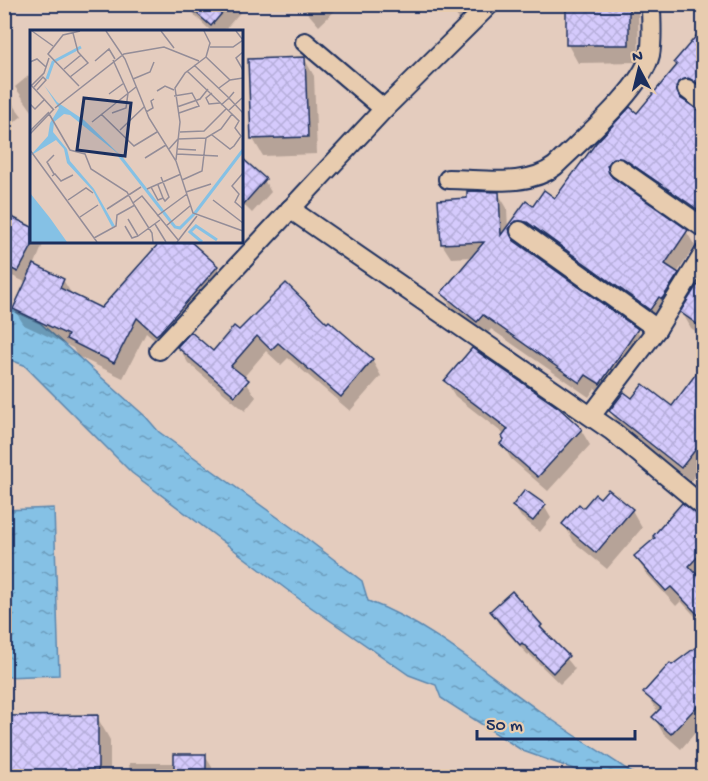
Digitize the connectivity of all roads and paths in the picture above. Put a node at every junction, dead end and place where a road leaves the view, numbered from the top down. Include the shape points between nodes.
1 (490, 4) edge
2 (651, 4) edge
3 (305, 42) dead end
4 (687, 89) dead end
5 (704, 102) edge
6 (384, 109) junction
7 (618, 168) dead end
8 (448, 179) dead end
9 (290, 209) junction
10 (704, 228) edge
11 (520, 231) dead end
12 (704, 253) edge
13 (657, 329) junction
14 (159, 350) dead end
15 (591, 416) junction
16 (704, 507) edge

1 - 6 street
2 - 8 street via 650,55 645,70 605,118 555,166 526,179
3 - 6 street
4 - 5 street
6 - 9 street
7 - 10 street
9 - 14 street
9 - 15 street
11 - 13 street
12 - 13 street
13 - 15 street
15 - 16 street

